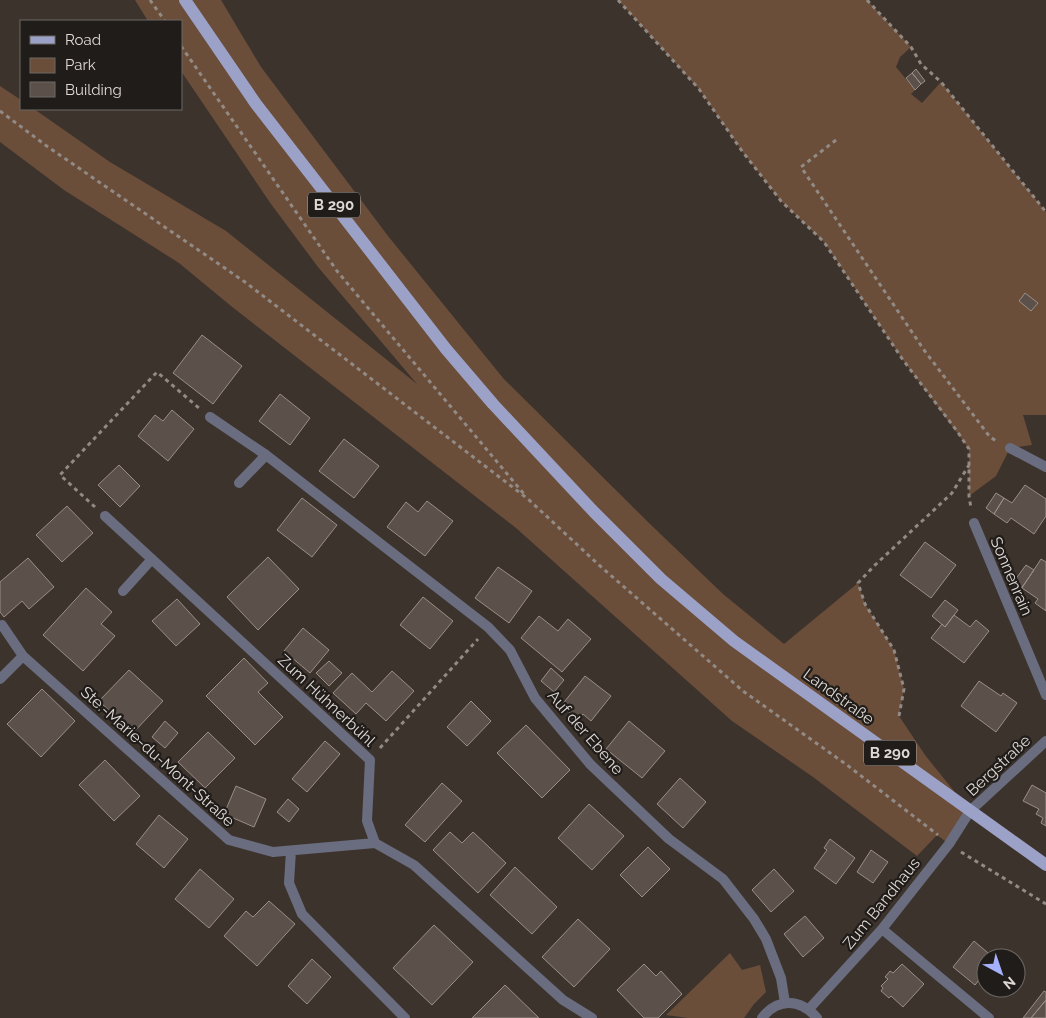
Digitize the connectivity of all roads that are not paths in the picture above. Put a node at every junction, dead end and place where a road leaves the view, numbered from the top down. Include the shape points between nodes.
1 (185, 0) edge
2 (210, 417) road end
3 (1010, 448) road end
4 (266, 455) junction
5 (1046, 467) edge
6 (239, 483) dead end
7 (105, 516) road end
8 (974, 523) road end
9 (152, 559) junction
10 (123, 591) dead end
11 (2, 625) dead end
12 (23, 656) junction
13 (0, 679) edge
14 (1046, 695) edge
15 (1046, 741) edge
16 (970, 811) junction
17 (375, 843) junction
18 (291, 851) junction
19 (1046, 865) edge
20 (882, 929) junction
21 (785, 1003) junction
22 (809, 1009) junction
23 (405, 1018) edge
24 (592, 1018) edge
25 (762, 1018) edge
26 (817, 1018) edge
27 (989, 1018) edge

1 - 16 main road, Landstraße / B 290 via 256,104 446,350 594,512 661,578 734,641
2 - 4 street, Auf der Ebene
3 - 5 street
4 - 6 street
4 - 21 street, Auf der Ebene via 488,627 510,650 535,698 590,764 669,839 723,879 766,939 781,978
7 - 9 street, Zum Hühnerbühl
8 - 14 street, Sonnenrain
9 - 10 street
9 - 17 street, Zum Hühnerbühl via 370,760 367,821
11 - 12 street, Ste.-Marie-du-Mont-Straße
12 - 13 street
12 - 18 street, Ste.-Marie-du-Mont-Straße via 228,840 273,852
15 - 16 street, Bergstraße
16 - 19 main road, Landstraße / B 290
16 - 20 street, Zum Bandhaus via 949,844
17 - 18 street, Ste.-Marie-du-Mont-Straße
17 - 24 street via 414,865 563,1000
18 - 23 street via 290,883 302,914
20 - 22 street, Zum Bandhaus
20 - 27 street
21 - 22 street
21 - 25 street via 769,1010
22 - 26 street

